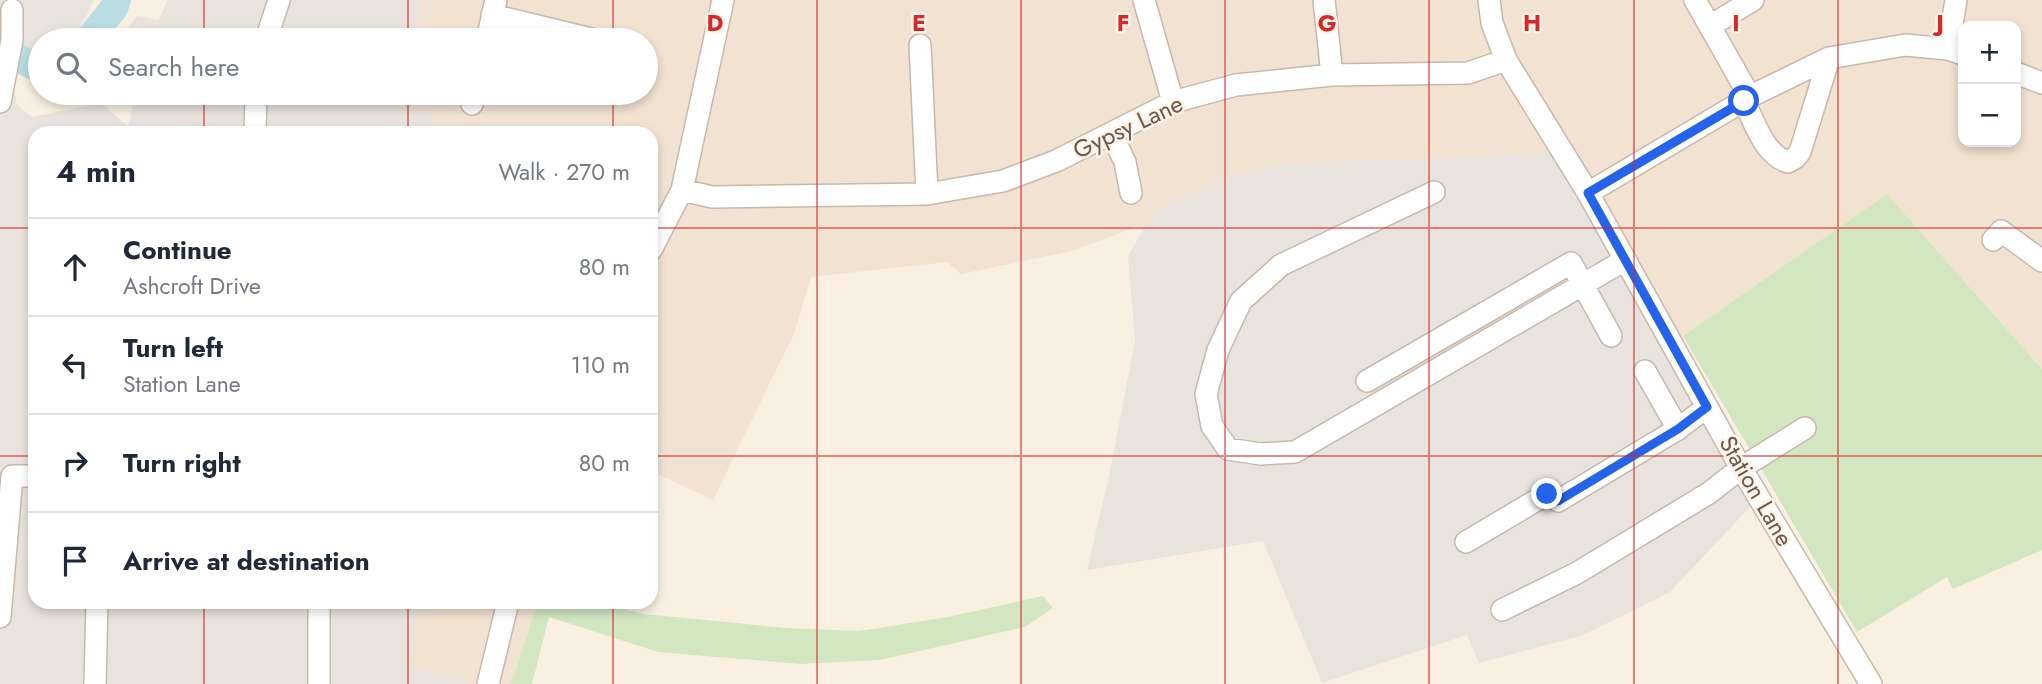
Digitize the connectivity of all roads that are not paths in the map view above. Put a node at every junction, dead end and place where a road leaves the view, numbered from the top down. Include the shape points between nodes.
1 (279, 0) edge
2 (723, 0) edge
3 (1144, 0) edge
4 (1324, 0) edge
5 (1489, 0) edge
6 (1695, 0) edge
7 (1753, 0) edge
8 (1956, 0) edge
9 (8, 6) edge
10 (494, 8) edge
11 (1710, 26) junction
12 (270, 28) edge
13 (489, 28) edge
14 (557, 28) edge
15 (920, 45) dead end
16 (1956, 52) edge
17 (1829, 58) junction
18 (1506, 60) junction
19 (1332, 75) junction
20 (2021, 75) edge
21 (2042, 83) edge
22 (1747, 99) junction
23 (0, 102) edge
24 (1173, 102) junction
25 (256, 105) edge
26 (255, 126) edge
27 (1111, 133) junction
28 (682, 190) junction
29 (1434, 192) dead end
30 (1131, 193) dead end
31 (1588, 193) junction
32 (927, 194) junction
33 (658, 236) edge
34 (1993, 240) dead end
35 (1625, 260) junction
36 (2042, 261) edge
37 (1583, 285) junction
38 (1471, 321) junction
39 (1611, 336) dead end
40 (1484, 342) junction
41 (1645, 371) dead end
42 (1367, 381) dead end
43 (1707, 407) junction
44 (1805, 428) dead end
45 (1678, 429) junction
46 (1741, 468) junction
47 (28, 476) edge
48 (1466, 542) dead end
49 (97, 609) edge
50 (319, 609) edge
51 (506, 609) edge
52 (1502, 610) dead end
53 (0, 617) edge
54 (96, 684) edge
55 (319, 684) edge
56 (488, 684) edge
57 (1871, 684) edge

1 - 12 street
2 - 28 street
3 - 24 street
4 - 19 street
5 - 18 street, Station Lane
6 - 11 street
7 - 11 street
8 - 16 street
9 - 23 street via 12,40
10 - 13 street
10 - 14 street
11 - 22 street
15 - 32 street
16 - 17 street via 1905,45
17 - 22 street
17 - 22 street via 1800,152 1788,162 1771,152
18 - 19 street, Gypsy Lane via 1468,73
18 - 31 street, Station Lane
19 - 24 street, Gypsy Lane via 1236,85
20 - 21 street
22 - 31 street
24 - 27 street, Gypsy Lane
25 - 26 street
27 - 30 street via 1125,162
27 - 32 street, Gypsy Lane via 1003,181
28 - 32 street, Gypsy Lane via 712,197
28 - 33 street
29 - 40 street via 1281,265 1241,301 1218,349 1206,394 1212,426 1228,449 1294,452
31 - 35 street, Station Lane
34 - 36 street via 2001,230
35 - 37 street
35 - 43 street, Station Lane
37 - 38 street via 1571,263
37 - 39 street
37 - 40 street
38 - 40 street
38 - 42 street
41 - 45 street
43 - 45 street
43 - 46 street, Station Lane
44 - 46 street
45 - 48 street via 1558,501 1547,494
46 - 52 street via 1709,494 1588,566
46 - 57 street, Station Lane
47 - 53 street via 12,476
49 - 54 street
50 - 55 street
51 - 56 street

